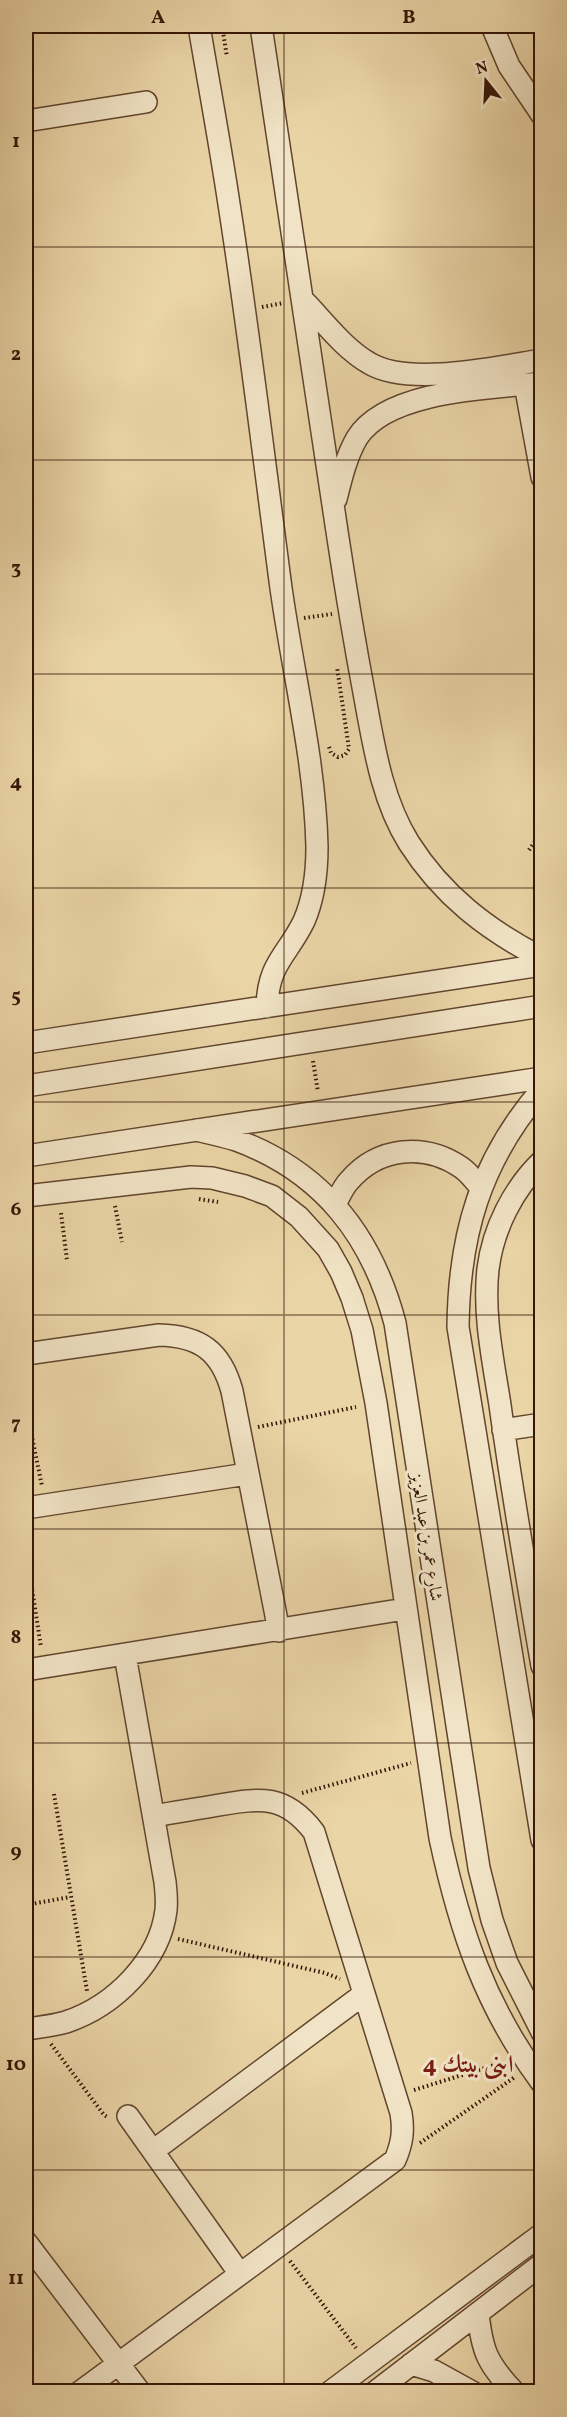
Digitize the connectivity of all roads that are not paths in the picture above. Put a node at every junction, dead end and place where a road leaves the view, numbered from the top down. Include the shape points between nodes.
1 (199, 26) edge
2 (261, 26) edge
3 (492, 26) edge
4 (146, 102) dead end
5 (542, 115) edge
6 (26, 121) edge
7 (302, 299) junction
8 (542, 360) edge
9 (533, 384) edge
10 (542, 477) edge
11 (334, 509) junction
12 (542, 958) edge
13 (542, 965) edge
14 (542, 1006) edge
15 (267, 1007) junction
16 (26, 1044) edge
17 (542, 1078) edge
18 (26, 1086) edge
19 (542, 1089) edge
20 (196, 1130) junction
21 (26, 1156) edge
22 (542, 1161) edge
23 (481, 1188) junction
24 (26, 1196) edge
25 (335, 1205) junction
26 (26, 1354) edge
27 (377, 1409) junction
28 (408, 1410) junction
29 (542, 1424) edge
30 (503, 1430) junction
31 (247, 1474) junction
32 (36, 1507) edge
33 (532, 1606) junction
34 (405, 1609) junction
35 (504, 1610) junction
36 (279, 1631) junction
37 (125, 1655) junction
38 (542, 1666) edge
39 (35, 1669) edge
40 (154, 1816) junction
41 (473, 1832) junction
42 (440, 1838) junction
43 (542, 1840) edge
44 (364, 1994) junction
45 (31, 2028) edge
46 (542, 2032) edge
47 (542, 2045) edge
48 (531, 2068) edge
49 (128, 2116) road end
50 (153, 2151) junction
51 (542, 2234) edge
52 (26, 2242) edge
53 (542, 2264) edge
54 (240, 2274) junction
55 (478, 2313) junction
56 (119, 2363) junction
57 (411, 2364) junction
58 (80, 2391) edge
59 (140, 2391) edge
60 (330, 2391) edge
61 (375, 2391) edge
62 (472, 2391) edge
63 (514, 2391) edge

1 - 15 street via 230,204 253,308 296,620 317,848 311,901 303,922 272,971
2 - 7 street
3 - 5 street via 509,66
4 - 6 street
7 - 8 street via 370,365 400,374 427,375
7 - 11 street
9 - 10 street
9 - 11 street via 438,394 377,418 357,437
11 - 12 street via 339,613 386,794 408,842 439,884 477,920
13 - 15 street
14 - 18 street
15 - 16 street
17 - 20 street
19 - 23 street via 503,1141
20 - 21 street
20 - 25 street, شارع عمر بن عبد العزيز via 235,1140 272,1156 306,1178
22 - 30 street via 511,1201 488,1266 487,1318
23 - 25 street via 464,1169 441,1156 407,1151 390,1153 366,1164 347,1182
23 - 35 street via 463,1251 458,1327
24 - 27 street via 191,1177 245,1186 272,1197 306,1225 328,1249 341,1272 362,1330
25 - 28 street, شارع عمر بن عبد العزيز via 362,1241 386,1291 395,1323
26 - 31 street via 159,1335 180,1335 199,1342 216,1355 227,1372
27 - 28 street
27 - 34 street
28 - 41 street, شارع عمر بن عبد العزيز
29 - 30 street
30 - 33 street
31 - 32 street
31 - 36 street
33 - 35 street
33 - 38 street
34 - 36 street
34 - 42 street
35 - 43 street
36 - 37 street
37 - 39 street
37 - 40 street
40 - 44 street via 255,1799 273,1801 296,1812 314,1832
40 - 45 street via 165,1882 166,1909 160,1935 120,1992 91,2012
41 - 42 street
41 - 46 street, شارع عمر بن عبد العزيز via 492,1920 507,1964
42 - 48 street via 462,1929 478,1971 497,2014
44 - 50 street
44 - 54 street via 403,2129 395,2160
47 - 48 street
49 - 50 street
50 - 54 street
51 - 60 street
52 - 56 street
53 - 55 street
54 - 56 street
55 - 57 street
55 - 63 street via 481,2343 494,2370
56 - 58 street
56 - 59 street
57 - 61 street
57 - 62 street

